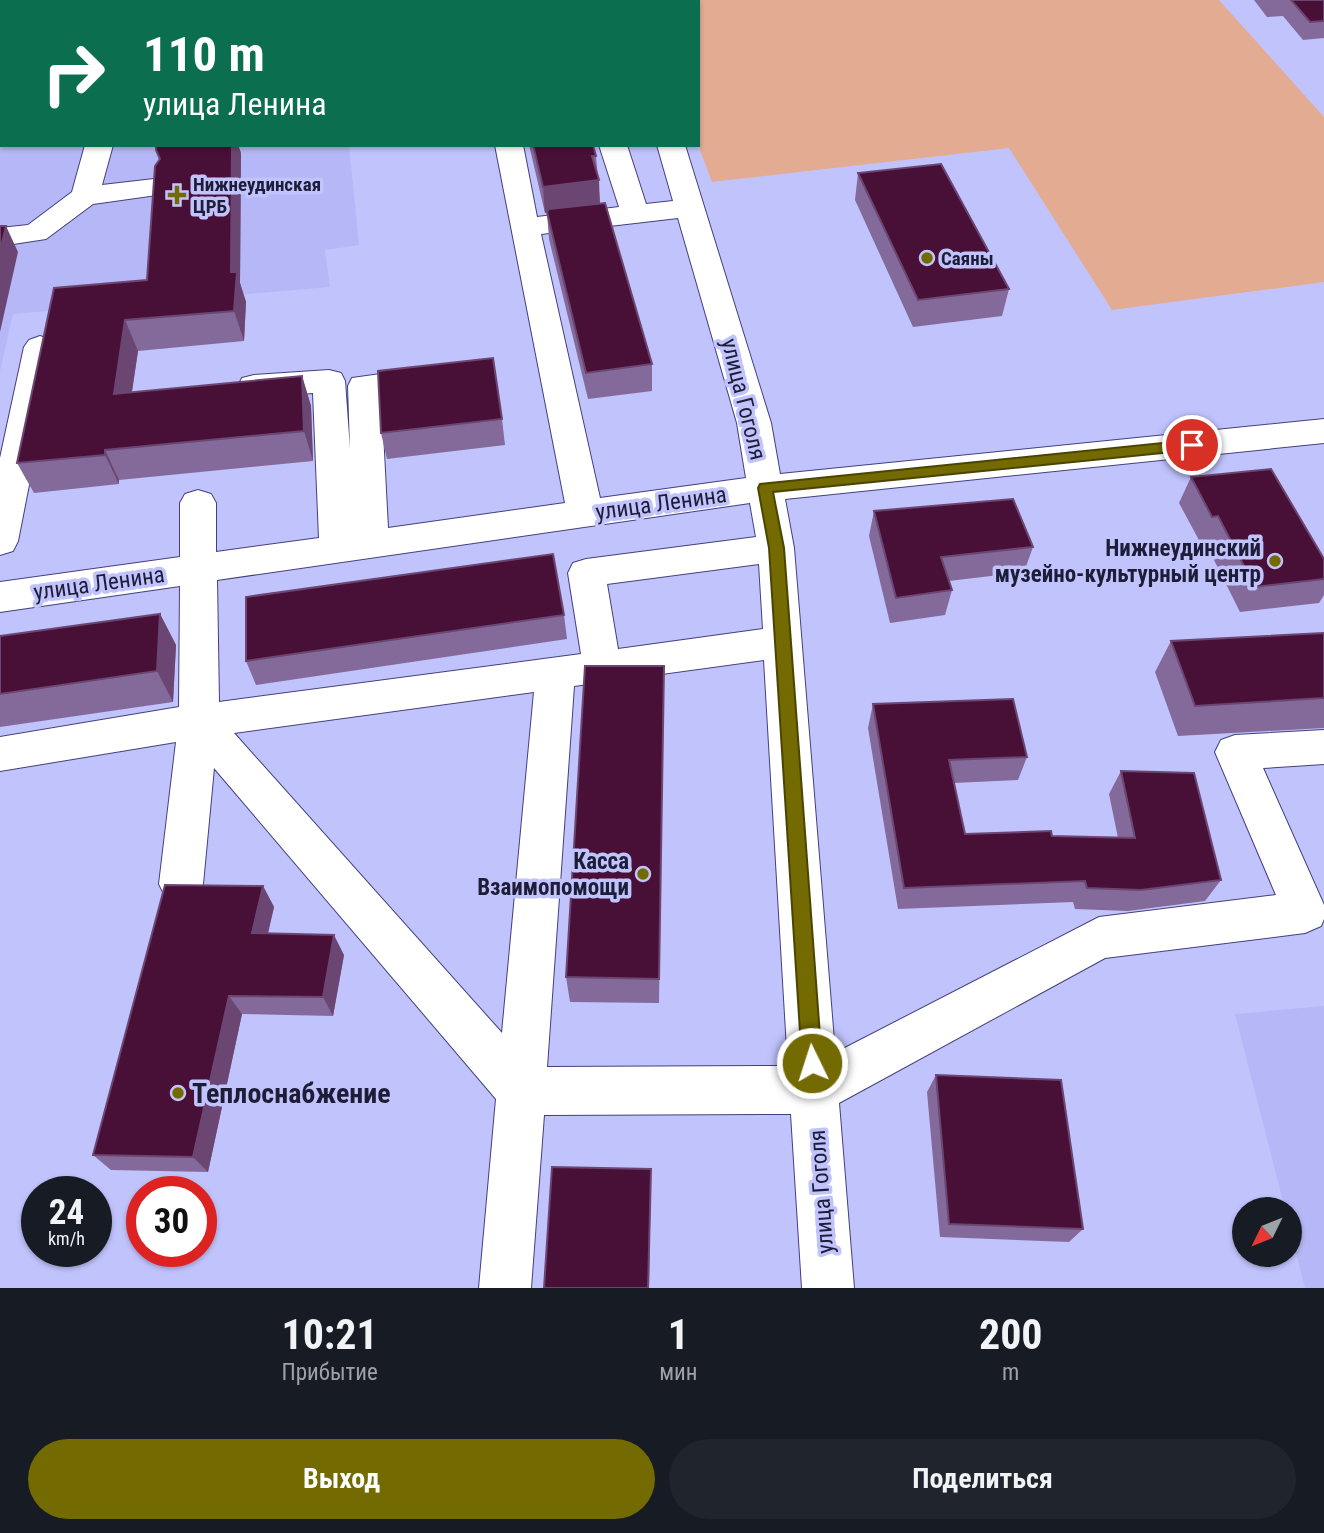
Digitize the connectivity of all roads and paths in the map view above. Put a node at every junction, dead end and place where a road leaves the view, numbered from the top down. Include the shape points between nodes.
1 (98, 147) edge
2 (509, 147) edge
3 (614, 147) edge
4 (672, 147) edge
5 (153, 188) edge
6 (85, 196) junction
7 (690, 208) junction
8 (635, 214) junction
9 (525, 227) junction
10 (0, 237) edge
11 (40, 347) edge
12 (466, 374) edge
13 (226, 388) edge
14 (1324, 431) edge
15 (765, 488) junction
16 (198, 503) dead end
17 (585, 513) junction
18 (0, 541) edge
19 (354, 547) junction
20 (776, 548) junction
21 (200, 568) junction
22 (0, 597) edge
23 (783, 642) junction
24 (602, 666) junction
25 (555, 673) junction
26 (199, 721) junction
27 (1324, 747) edge
28 (0, 754) edge
29 (181, 884) edge
30 (814, 1090) junction
31 (521, 1091) junction
32 (505, 1288) edge
33 (828, 1288) edge

1 - 6 street
2 - 9 street
3 - 8 street
4 - 7 street, улица Гоголя
5 - 6 street
6 - 10 street via 36,233
7 - 8 street
7 - 15 street, улица Гоголя via 754,423
8 - 9 street
9 - 17 street
11 - 18 street
12 - 19 street via 364,386
13 - 19 street via 329,381
14 - 15 street, улица Ленина
15 - 17 street, улица Ленина
15 - 20 street, улица Гоголя
16 - 21 street
17 - 19 street, улица Ленина
19 - 21 street, улица Ленина
20 - 23 street, улица Гоголя
20 - 24 street via 586,573
21 - 22 street, улица Ленина
21 - 26 street
23 - 24 street
23 - 30 street, улица Гоголя
24 - 25 street
25 - 26 street
25 - 31 street
26 - 28 street
26 - 29 street
26 - 31 street
27 - 30 street via 1235,752 1305,912 1099,938
30 - 31 street
30 - 33 street, улица Гоголя
31 - 32 street

